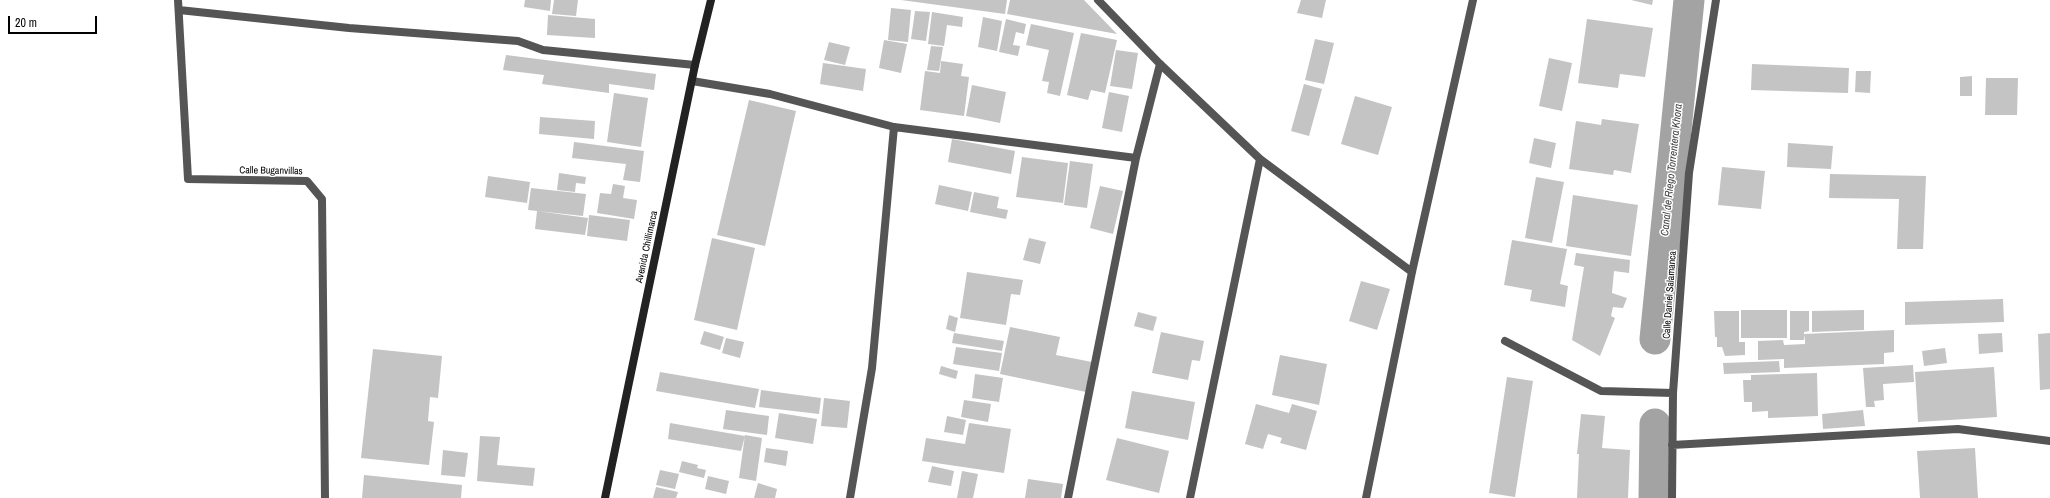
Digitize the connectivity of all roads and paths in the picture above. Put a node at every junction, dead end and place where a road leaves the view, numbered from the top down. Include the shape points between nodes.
1 (178, 0) edge
2 (711, 0) edge
3 (1098, 0) edge
4 (1473, 0) edge
5 (1716, 0) edge
6 (179, 10) junction
7 (1160, 64) junction
8 (695, 65) junction
9 (692, 82) junction
10 (894, 127) junction
11 (1136, 158) junction
12 (1260, 159) junction
13 (1412, 272) junction
14 (1505, 341) dead end
15 (1673, 393) junction
16 (2050, 441) edge
17 (1672, 445) junction
18 (325, 498) edge
19 (605, 498) edge
20 (850, 498) edge
21 (1068, 498) edge
22 (1190, 498) edge
23 (1366, 498) edge
24 (1672, 498) edge

1 - 6 street, Calle Buganvillas
2 - 8 main road, Avenida Chillimarca
3 - 7 street
4 - 13 street
5 - 15 street, Calle Daniel Salamanca via 1689,173
6 - 8 street via 349,28 518,41 543,50
6 - 18 street, Calle Buganvillas via 188,179 307,181 322,199
7 - 11 street
7 - 12 street
8 - 9 main road, Avenida Chillimarca
9 - 10 street via 770,94
9 - 19 main road, Avenida Chillimarca
10 - 11 street
10 - 20 street via 872,368
11 - 21 street
12 - 13 street
12 - 22 street
13 - 23 street
14 - 15 street via 1601,391
15 - 17 street, Calle Daniel Salamanca
16 - 17 street via 1958,429
17 - 24 street, Calle Daniel Salamanca

